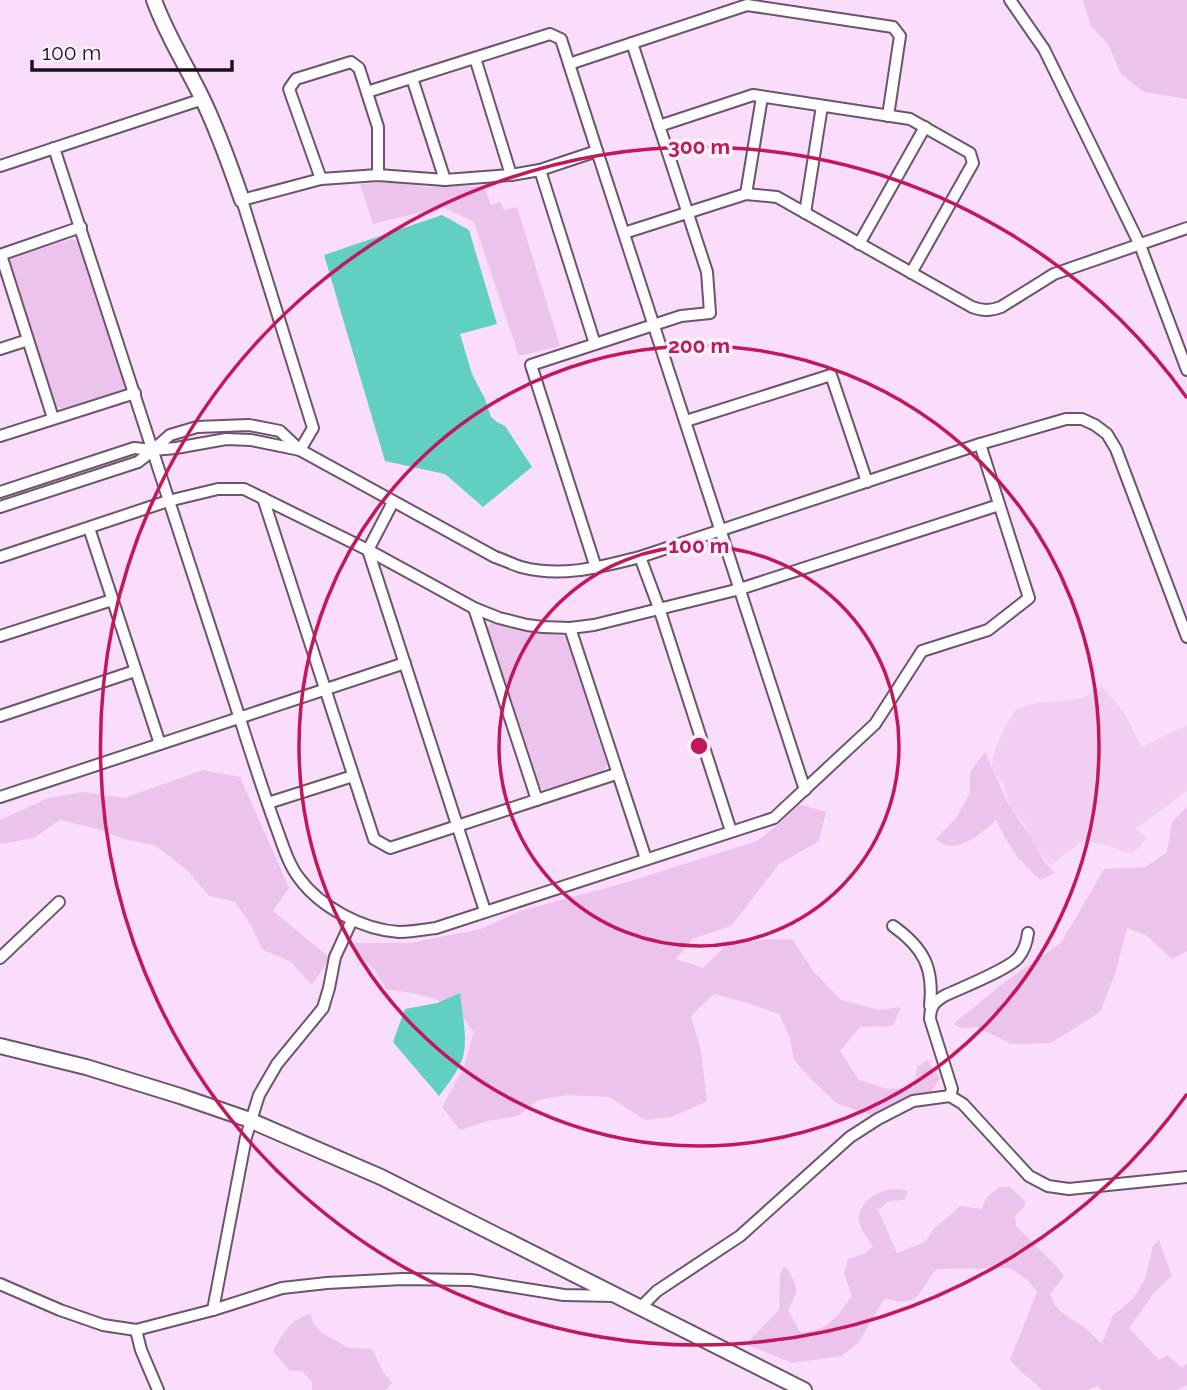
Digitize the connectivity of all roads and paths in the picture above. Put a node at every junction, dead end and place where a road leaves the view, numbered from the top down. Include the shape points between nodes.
1 (154, 0) edge
2 (1010, 0) edge
3 (632, 43) junction
4 (475, 58) junction
5 (569, 64) junction
6 (412, 78) junction
7 (367, 92) junction
8 (762, 97) junction
9 (203, 99) junction
10 (822, 106) junction
11 (888, 116) junction
12 (659, 126) junction
13 (925, 127) junction
14 (54, 148) junction
15 (597, 151) junction
16 (0, 166) edge
17 (540, 170) junction
18 (378, 175) junction
19 (511, 175) junction
20 (321, 179) junction
21 (445, 180) junction
22 (746, 194) junction
23 (242, 200) junction
24 (687, 213) junction
25 (805, 213) junction
26 (81, 227) junction
27 (1187, 229) edge
28 (624, 233) junction
29 (859, 244) junction
30 (1140, 245) junction
31 (0, 255) edge
32 (911, 273) junction
33 (654, 325) junction
34 (28, 340) junction
35 (596, 344) junction
36 (0, 349) edge
37 (1187, 370) edge
38 (135, 393) junction
39 (53, 418) junction
40 (686, 421) junction
41 (0, 436) edge
42 (980, 444) junction
43 (153, 450) junction
44 (300, 450) junction
45 (867, 482) junction
46 (0, 492) edge
47 (263, 498) junction
48 (168, 501) junction
49 (393, 502) junction
50 (999, 505) junction
51 (0, 507) edge
52 (89, 528) junction
53 (720, 530) junction
54 (368, 550) junction
55 (0, 557) edge
56 (640, 557) junction
57 (596, 568) junction
58 (740, 589) junction
59 (112, 600) junction
60 (474, 608) junction
61 (659, 608) junction
62 (570, 628) junction
63 (0, 636) edge
64 (1187, 637) edge
65 (405, 663) junction
66 (135, 671) junction
67 (325, 689) junction
68 (0, 716) edge
69 (240, 718) junction
70 (160, 744) junction
71 (617, 774) junction
72 (353, 776) junction
73 (805, 790) junction
74 (0, 797) edge
75 (537, 800) junction
76 (268, 803) junction
77 (458, 826) junction
78 (731, 831) junction
79 (646, 859) junction
80 (59, 902) dead end
81 (485, 911) junction
82 (352, 920) junction
83 (893, 926) dead end
84 (1028, 933) dead end
85 (0, 958) edge
86 (930, 1009) junction
87 (0, 1046) edge
88 (950, 1096) junction
89 (251, 1121) junction
90 (1187, 1177) edge
91 (0, 1284) edge
92 (617, 1296) junction
93 (640, 1308) junction
94 (213, 1310) junction
95 (136, 1330) junction
96 (158, 1390) edge
97 (804, 1390) edge

1 - 9 street
2 - 30 street via 1044,49
3 - 5 street
3 - 11 street via 747,5 893,27 900,36
3 - 12 street
4 - 5 street via 551,34 561,39
4 - 6 street
4 - 19 street
5 - 15 street
6 - 7 street
6 - 21 street
7 - 18 street via 378,127
7 - 20 street via 359,68 351,62 296,79 289,89
8 - 10 street
8 - 12 street via 753,95
8 - 22 street
9 - 14 street
9 - 23 street
10 - 11 street
10 - 25 street
11 - 13 street
12 - 24 street
13 - 29 street
13 - 32 street via 970,153 973,163
14 - 16 street
14 - 26 street
15 - 17 street
15 - 28 street
17 - 19 street
17 - 35 street
18 - 20 street
18 - 21 street
19 - 21 street
20 - 23 street
22 - 24 street
22 - 25 street via 777,197
23 - 44 street via 313,428
24 - 28 street
24 - 33 street via 707,272 710,313
25 - 29 street
26 - 31 street
26 - 38 street
27 - 30 street
28 - 33 street
29 - 32 street
30 - 32 street via 1054,274 992,310 972,307
30 - 37 street
31 - 34 street
33 - 35 street
33 - 40 street
34 - 36 street
34 - 39 street
35 - 57 street via 531,365
38 - 39 street
38 - 43 street
39 - 41 street
40 - 45 street via 831,375
40 - 53 street
42 - 45 street
42 - 50 street
42 - 64 street via 1066,419 1082,419 1107,434
43 - 44 street via 170,435 197,427 249,425 280,431
43 - 46 street via 134,448
43 - 48 street
43 - 51 street via 138,462
44 - 49 street
45 - 53 street
47 - 48 street via 244,489 218,489
47 - 54 street
47 - 67 street
48 - 52 street
48 - 69 street
49 - 54 street
49 - 57 street via 522,567 574,572
50 - 58 street
50 - 73 street via 1029,598 988,630 922,651 875,724
52 - 55 street
52 - 59 street
53 - 56 street
53 - 58 street
54 - 60 street
54 - 65 street
56 - 57 street
56 - 61 street
58 - 61 street
58 - 73 street
59 - 63 street
59 - 66 street
60 - 62 street via 527,625
60 - 75 street
61 - 62 street
61 - 78 street
62 - 71 street
65 - 67 street
65 - 77 street
66 - 68 street
66 - 70 street
67 - 69 street
67 - 72 street
69 - 70 street
69 - 76 street
70 - 74 street
71 - 75 street
71 - 79 street
72 - 76 street
72 - 77 street via 373,839 390,848
73 - 78 street via 774,818
75 - 77 street
76 - 82 street via 299,878 312,893
77 - 81 street
78 - 79 street
79 - 81 street
80 - 85 street
81 - 82 street via 413,931 397,932
82 - 89 street via 335,957 323,1008 277,1064 259,1095
83 - 86 street via 924,957 932,992
84 - 86 street via 1019,957 1010,965 936,1000
86 - 88 street via 952,1089
87 - 89 street via 86,1067
88 - 90 street via 963,1104 1029,1176 1048,1186 1069,1189
88 - 93 street via 913,1101 850,1138 740,1236 657,1291
89 - 92 street via 381,1177
89 - 94 street
91 - 95 street via 103,1325
92 - 93 street
92 - 94 street via 564,1295 471,1280 402,1279 282,1288
93 - 97 street
94 - 95 street
95 - 96 street

